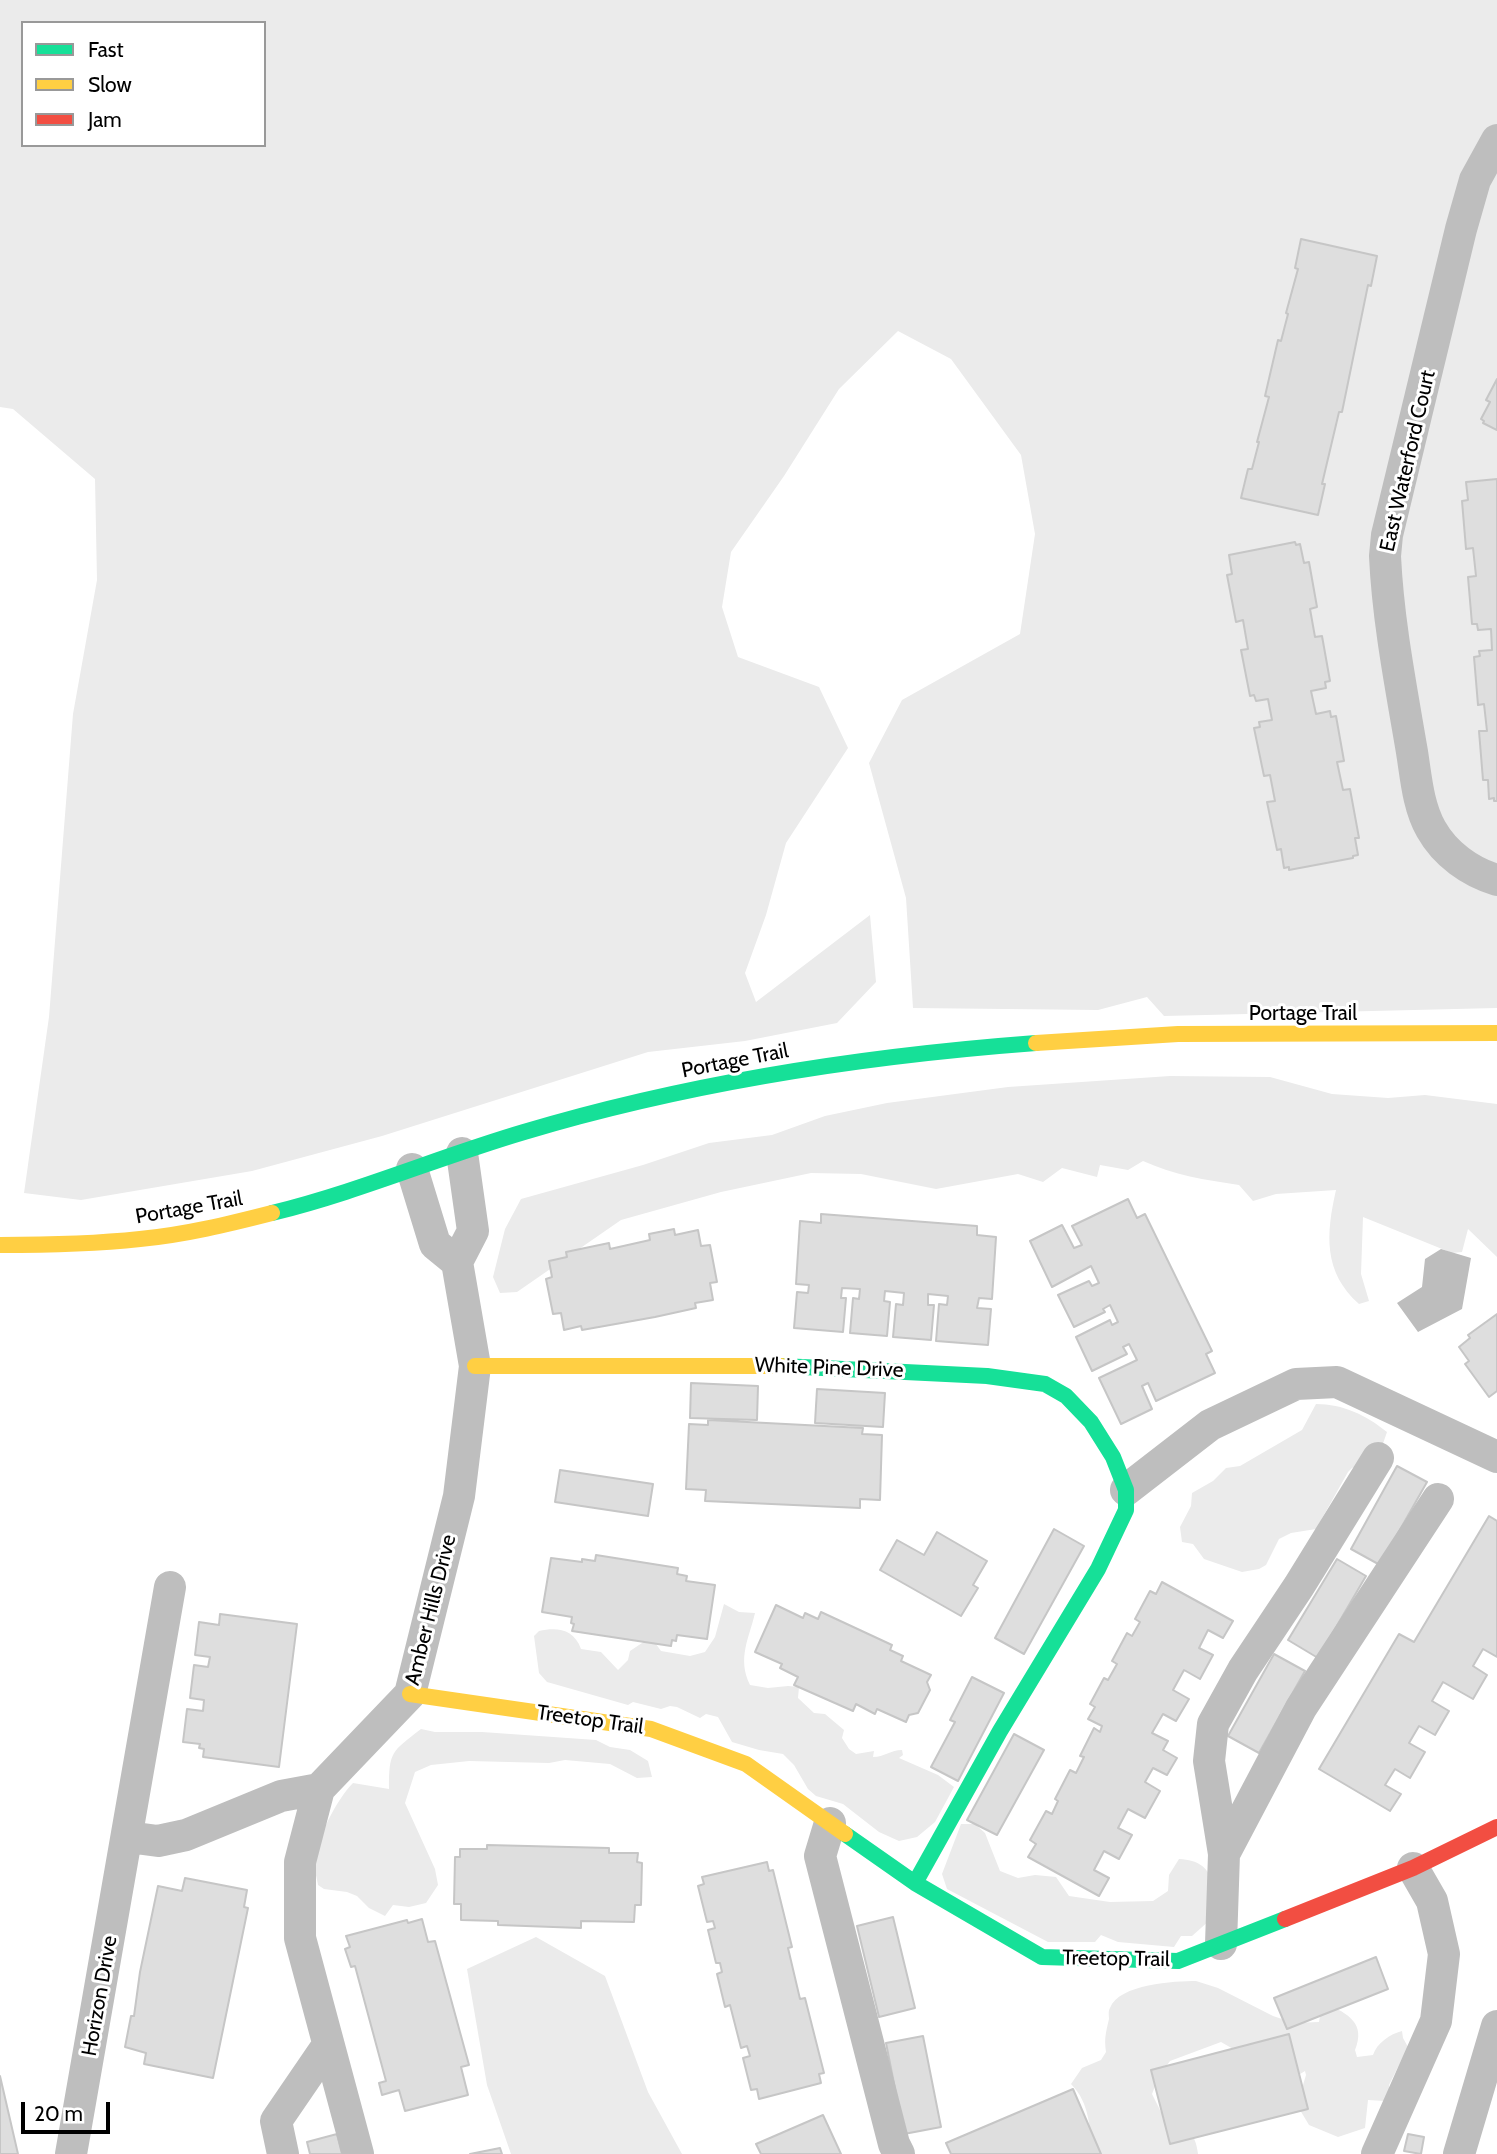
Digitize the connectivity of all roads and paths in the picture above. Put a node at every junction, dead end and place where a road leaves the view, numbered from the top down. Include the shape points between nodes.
1 (1497, 140) edge
2 (1497, 880) edge
3 (1497, 1033) edge
4 (462, 1153) junction
5 (412, 1169) junction
6 (0, 1245) edge
7 (457, 1262) junction
8 (475, 1366) junction
9 (1497, 1457) edge
10 (1378, 1458) dead end
11 (1126, 1490) junction
12 (1438, 1499) dead end
13 (170, 1587) dead end
14 (410, 1694) junction
15 (319, 1789) junction
16 (830, 1823) junction
17 (1497, 1827) edge
18 (128, 1837) junction
19 (1224, 1854) junction
20 (1413, 1868) junction
21 (915, 1884) junction
22 (1221, 1944) junction
23 (1497, 2026) edge
24 (328, 2045) junction
25 (71, 2154) edge
26 (283, 2154) edge
27 (358, 2154) edge
28 (899, 2154) edge
29 (1377, 2154) edge
30 (1459, 2154) edge

1 - 2 street, East Waterford Court via 1475,180 1461,229 1385,556 1406,720 1424,813 1441,845
3 - 4 street, Portage Trail via 1178,1034 950,1049 748,1077 590,1114
4 - 5 street, Portage Trail
4 - 7 street via 473,1231
5 - 6 street, Portage Trail via 314,1203 232,1223 142,1239
5 - 7 street via 435,1244
7 - 8 street, Amber Hills Drive
8 - 11 street, White Pine Drive via 775,1364 1017,1380 1054,1388 1080,1407 1105,1441
8 - 14 street, Amber Hills Drive via 459,1496
9 - 11 street via 1337,1382 1296,1384 1210,1424
10 - 19 street via 1213,1724 1209,1761
11 - 21 street via 1128,1505 1110,1546
12 - 19 street via 1301,1708
13 - 18 street, Horizon Drive
14 - 15 street, Amber Hills Drive
14 - 16 street, Treetop Trail via 651,1729 746,1763
15 - 18 street via 281,1796 186,1835 158,1841
15 - 24 street, Amber Hills Drive via 300,1863 300,1938
16 - 21 street, Treetop Trail
16 - 28 street via 820,1856
17 - 20 street, Treetop Trail
18 - 25 street, Horizon Drive
19 - 22 street
20 - 22 street, Treetop Trail
20 - 29 street via 1432,1901 1444,1954 1436,2021
21 - 22 street, Treetop Trail via 1042,1957 1178,1961
23 - 30 street
24 - 26 street via 276,2121
24 - 27 street, Amber Hills Drive

